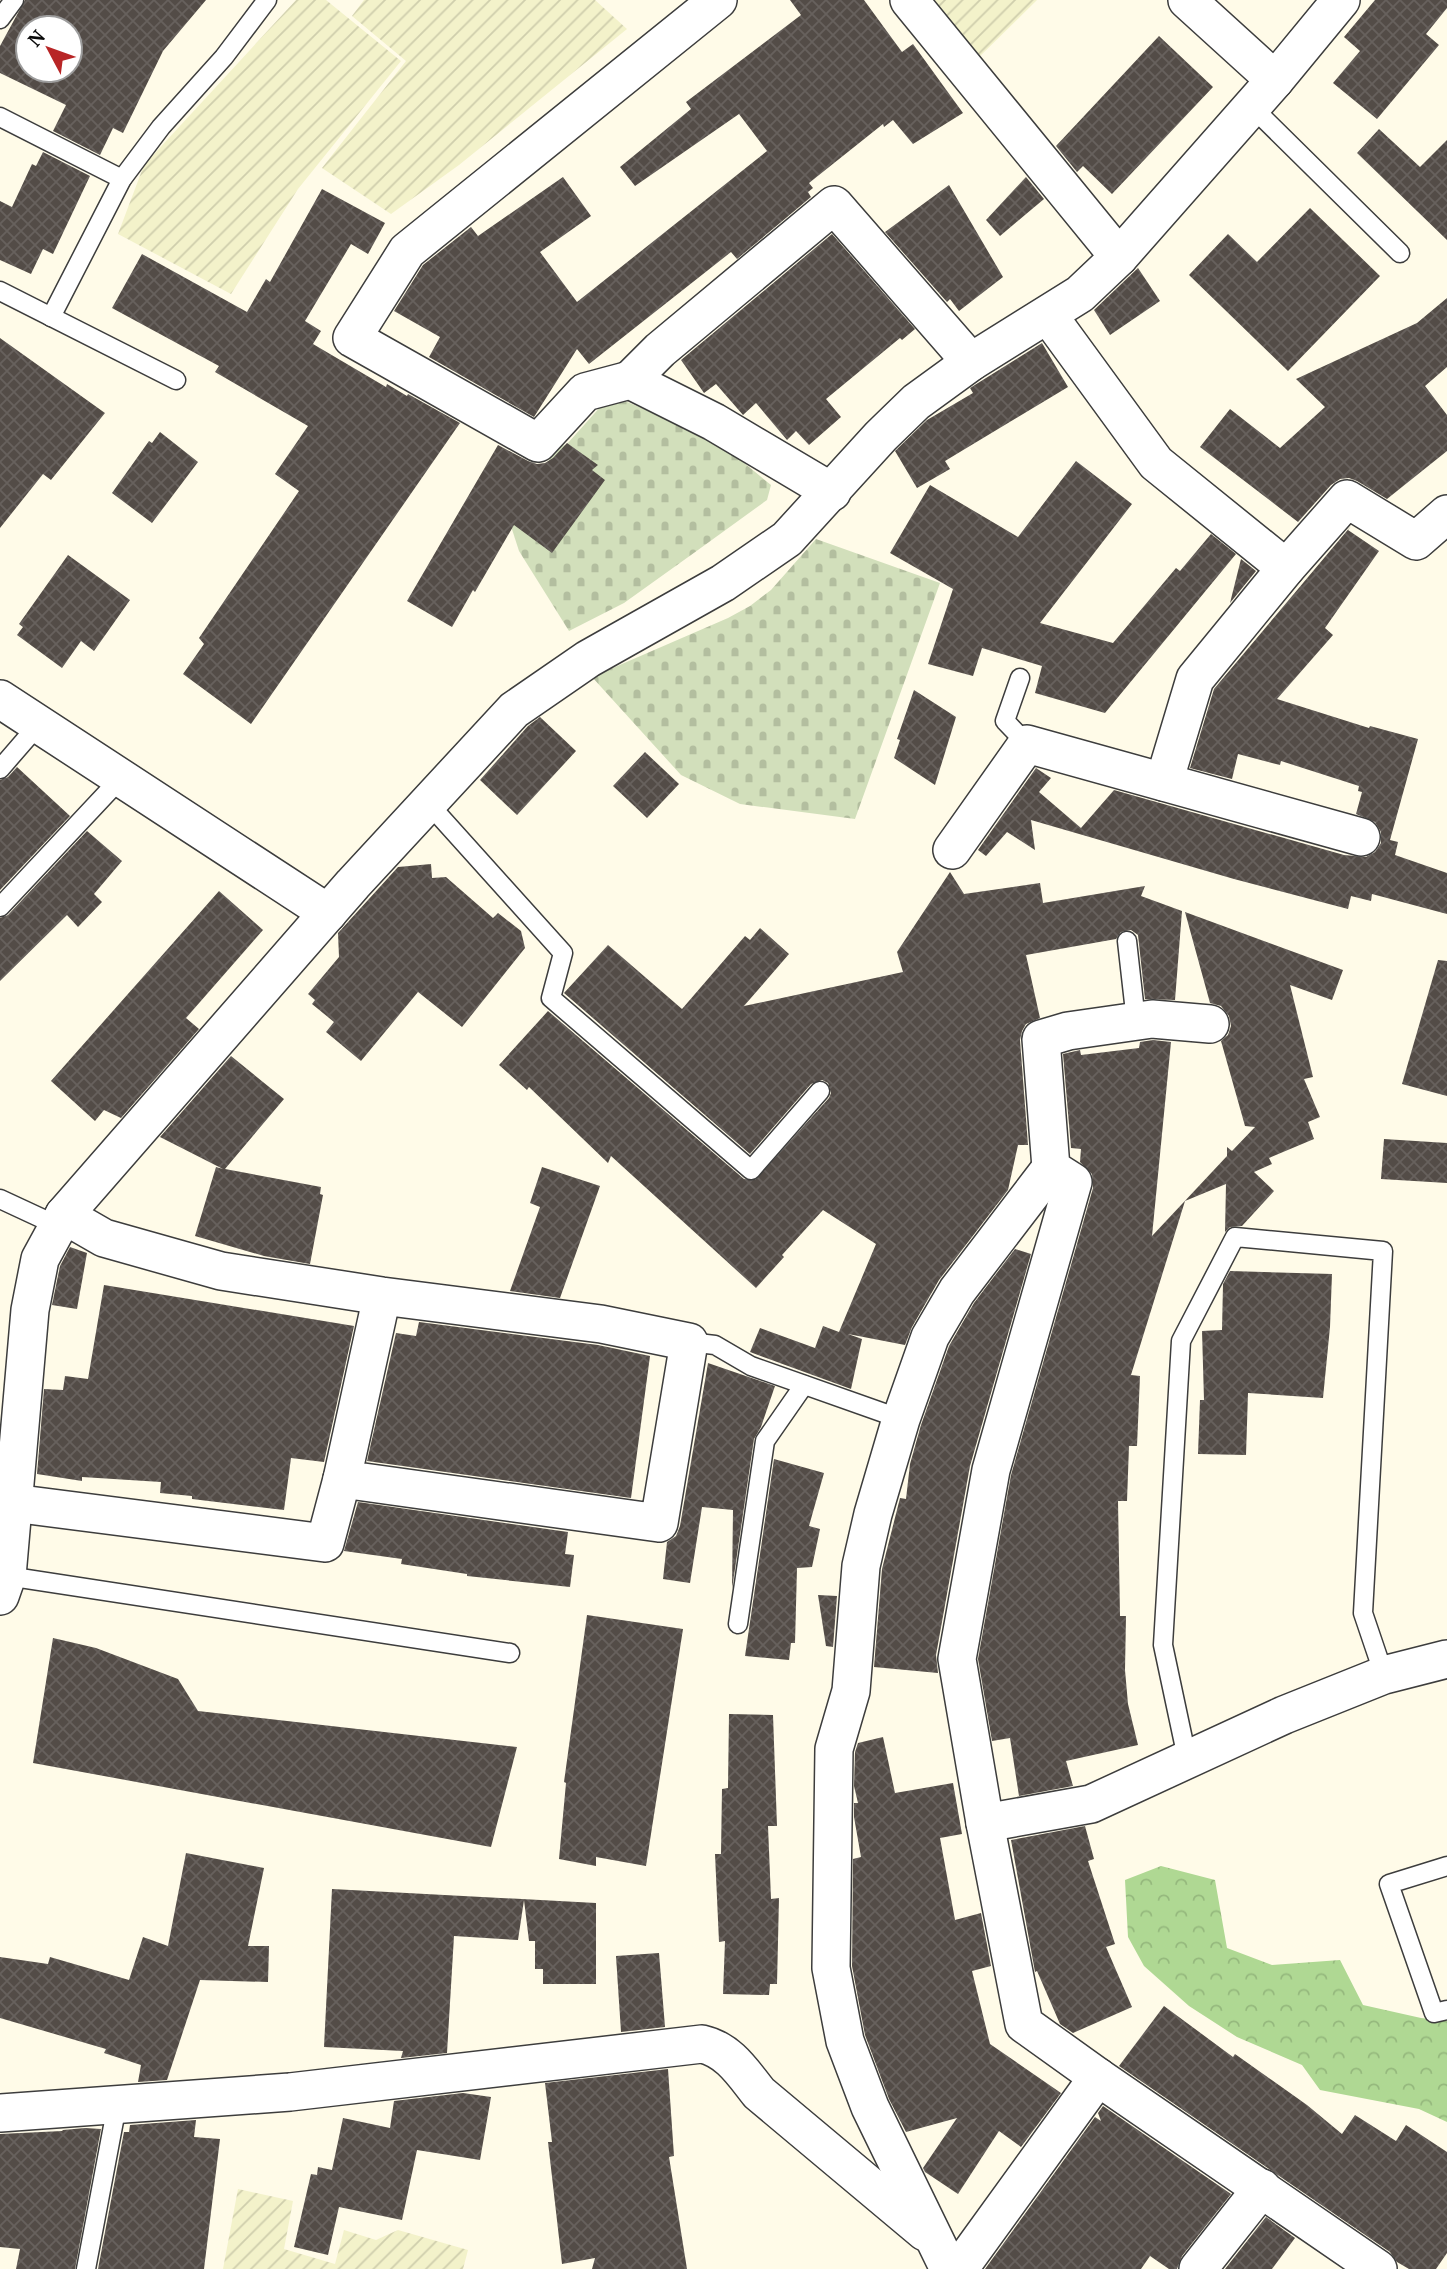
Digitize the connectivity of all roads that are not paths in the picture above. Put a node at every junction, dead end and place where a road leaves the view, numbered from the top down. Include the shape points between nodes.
1 (14, 0) edge
2 (267, 0) edge
3 (718, 0) edge
4 (909, 0) edge
5 (1187, 0) edge
6 (1341, 0) edge
7 (0, 19) edge
8 (1275, 80) junction
9 (1252, 107) junction
10 (0, 117) edge
11 (122, 179) junction
12 (1400, 253) dead end
13 (1119, 257) junction
14 (0, 291) edge
15 (1048, 315) junction
16 (51, 317) junction
17 (971, 362) junction
18 (176, 380) dead end
19 (630, 380) junction
20 (832, 492) junction
21 (1447, 514) edge
22 (1286, 568) junction
23 (1020, 678) dead end
24 (2, 700) edge
25 (39, 724) junction
26 (1027, 744) junction
27 (3, 760) edge
28 (121, 778) junction
29 (1164, 782) junction
30 (428, 803) junction
31 (1361, 837) dead end
32 (952, 850) dead end
33 (0, 907) edge
34 (328, 914) junction
35 (1127, 941) dead end
36 (1136, 1021) junction
37 (1210, 1024) dead end
38 (820, 1091) dead end
39 (1051, 1168) junction
40 (0, 1199) edge
41 (60, 1220) junction
42 (382, 1296) junction
43 (15, 1316) edge
44 (690, 1342) junction
45 (804, 1385) junction
46 (901, 1419) junction
47 (342, 1479) junction
48 (13, 1503) junction
49 (3, 1586) edge
50 (738, 1624) dead end
51 (510, 1653) dead end
52 (1447, 1658) edge
53 (1384, 1675) junction
54 (1187, 1758) junction
55 (985, 1824) junction
56 (1447, 1866) edge
57 (1447, 2010) edge
58 (1098, 2077) junction
59 (117, 2105) junction
60 (0, 2113) edge
61 (1262, 2188) junction
62 (942, 2254) edge
63 (86, 2269) edge
64 (959, 2269) edge
65 (1198, 2269) edge
66 (1378, 2269) edge

1 - 7 lane
2 - 11 lane
3 - 19 street via 407,251 352,338 538,443 585,393
4 - 13 street
5 - 8 street
6 - 8 street
8 - 9 street
9 - 12 lane
9 - 13 street
10 - 11 lane
11 - 16 lane
13 - 15 street via 1080,294
14 - 16 lane
15 - 17 street
15 - 22 street via 1156,463
16 - 18 lane
17 - 19 street via 834,205 660,349
17 - 20 street via 916,402
19 - 20 street via 713,422
20 - 30 street via 787,539 723,583 588,659 514,710
21 - 22 street via 1416,541 1347,499
22 - 29 street via 1195,679
23 - 26 lane via 1005,721
24 - 25 street
25 - 27 lane
25 - 28 street
26 - 29 street
26 - 32 street
28 - 33 lane
28 - 34 street
29 - 31 street
30 - 34 street
30 - 38 lane via 563,953 551,998 751,1170
34 - 41 street
35 - 36 lane
36 - 37 street
36 - 39 street via 1041,1038
39 - 46 street via 957,1291 930,1337
39 - 55 street via 1073,1182 991,1470 957,1659
40 - 41 lane
41 - 42 street via 104,1238 221,1271
41 - 43 street
42 - 44 street via 601,1324
42 - 47 street
43 - 48 street
44 - 45 lane via 715,1345 751,1366
44 - 47 street via 659,1523
45 - 46 lane
45 - 50 lane via 765,1441
46 - 62 street via 861,1566 851,1691 834,1749 831,1968 845,2041 857,2074
47 - 48 street via 326,1543
48 - 49 street
49 - 51 lane
52 - 53 street
53 - 54 street
53 - 54 lane via 1363,1613 1383,1251 1235,1237 1181,1341 1163,1645
54 - 55 street via 1091,1804
55 - 58 street via 1024,2024
56 - 57 lane via 1389,1884 1434,2013
58 - 61 street
58 - 64 street
59 - 60 street
59 - 62 street via 290,2092 702,2044 718,2047 759,2093
59 - 63 lane
61 - 65 street
61 - 66 street

